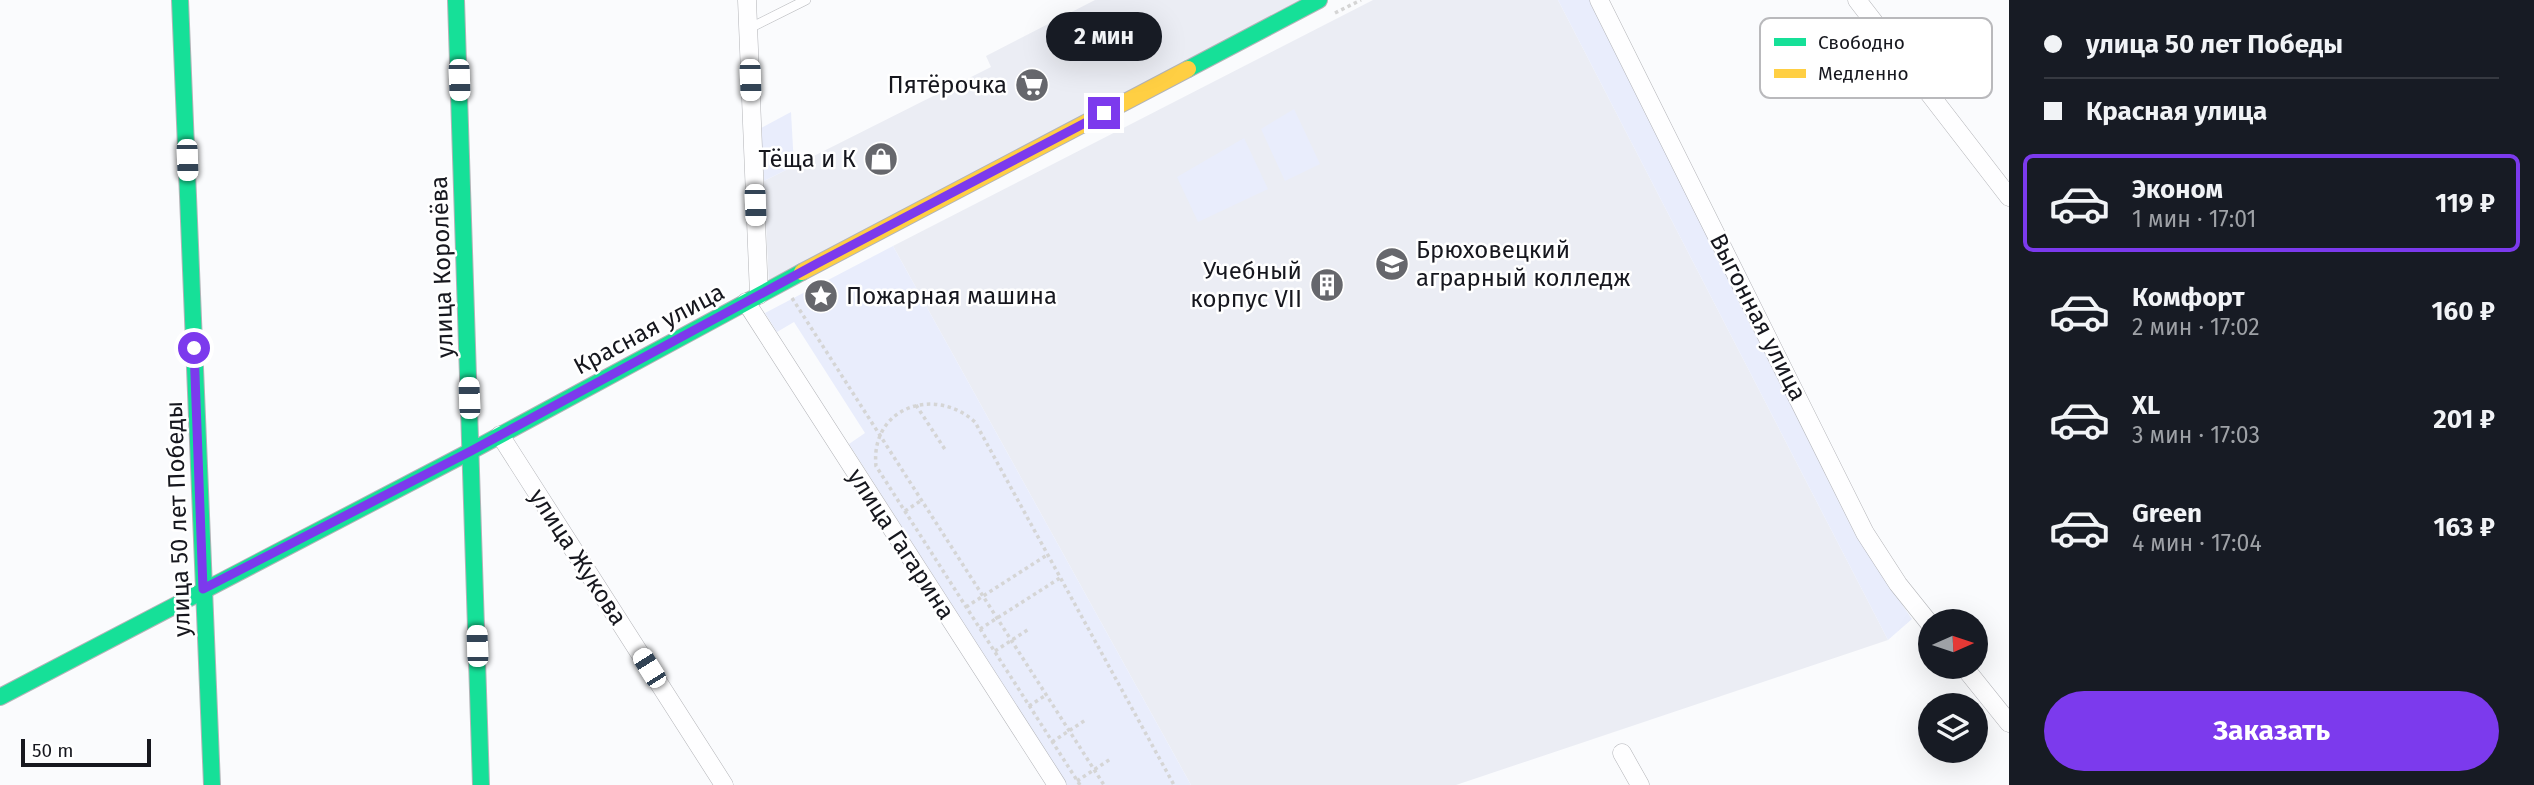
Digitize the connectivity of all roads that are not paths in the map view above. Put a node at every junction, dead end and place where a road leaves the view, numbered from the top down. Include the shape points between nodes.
1 (180, 0) edge
2 (456, 0) edge
3 (747, 0) edge
4 (806, 0) edge
5 (1319, 0) edge
6 (1600, 0) edge
7 (1857, 0) edge
8 (1871, 18) edge
9 (748, 30) junction
10 (1933, 98) edge
11 (2009, 197) edge
12 (753, 299) junction
13 (500, 435) junction
14 (471, 451) junction
15 (203, 589) junction
16 (1918, 609) edge
17 (1974, 679) edge
18 (0, 697) edge
19 (2009, 723) edge
20 (1622, 753) dead end
21 (212, 785) edge
22 (481, 785) edge
23 (724, 785) edge
24 (1057, 785) edge
25 (1640, 785) edge

1 - 15 street, улица 50 лет Победы
2 - 14 street, улица Королёва
3 - 9 street
4 - 9 lane
5 - 12 street, Красная улица
6 - 16 street, Выгонная улица via 1865,533
7 - 8 street
9 - 12 street
10 - 11 street
12 - 13 street, Красная улица
12 - 24 street, улица Гагарина
13 - 14 street, Красная улица
13 - 23 street, улица Жукова
14 - 15 street, Красная улица
14 - 22 street, улица Королёва
15 - 18 street, Красная улица
15 - 21 street, улица 50 лет Победы
17 - 19 street
20 - 25 street

